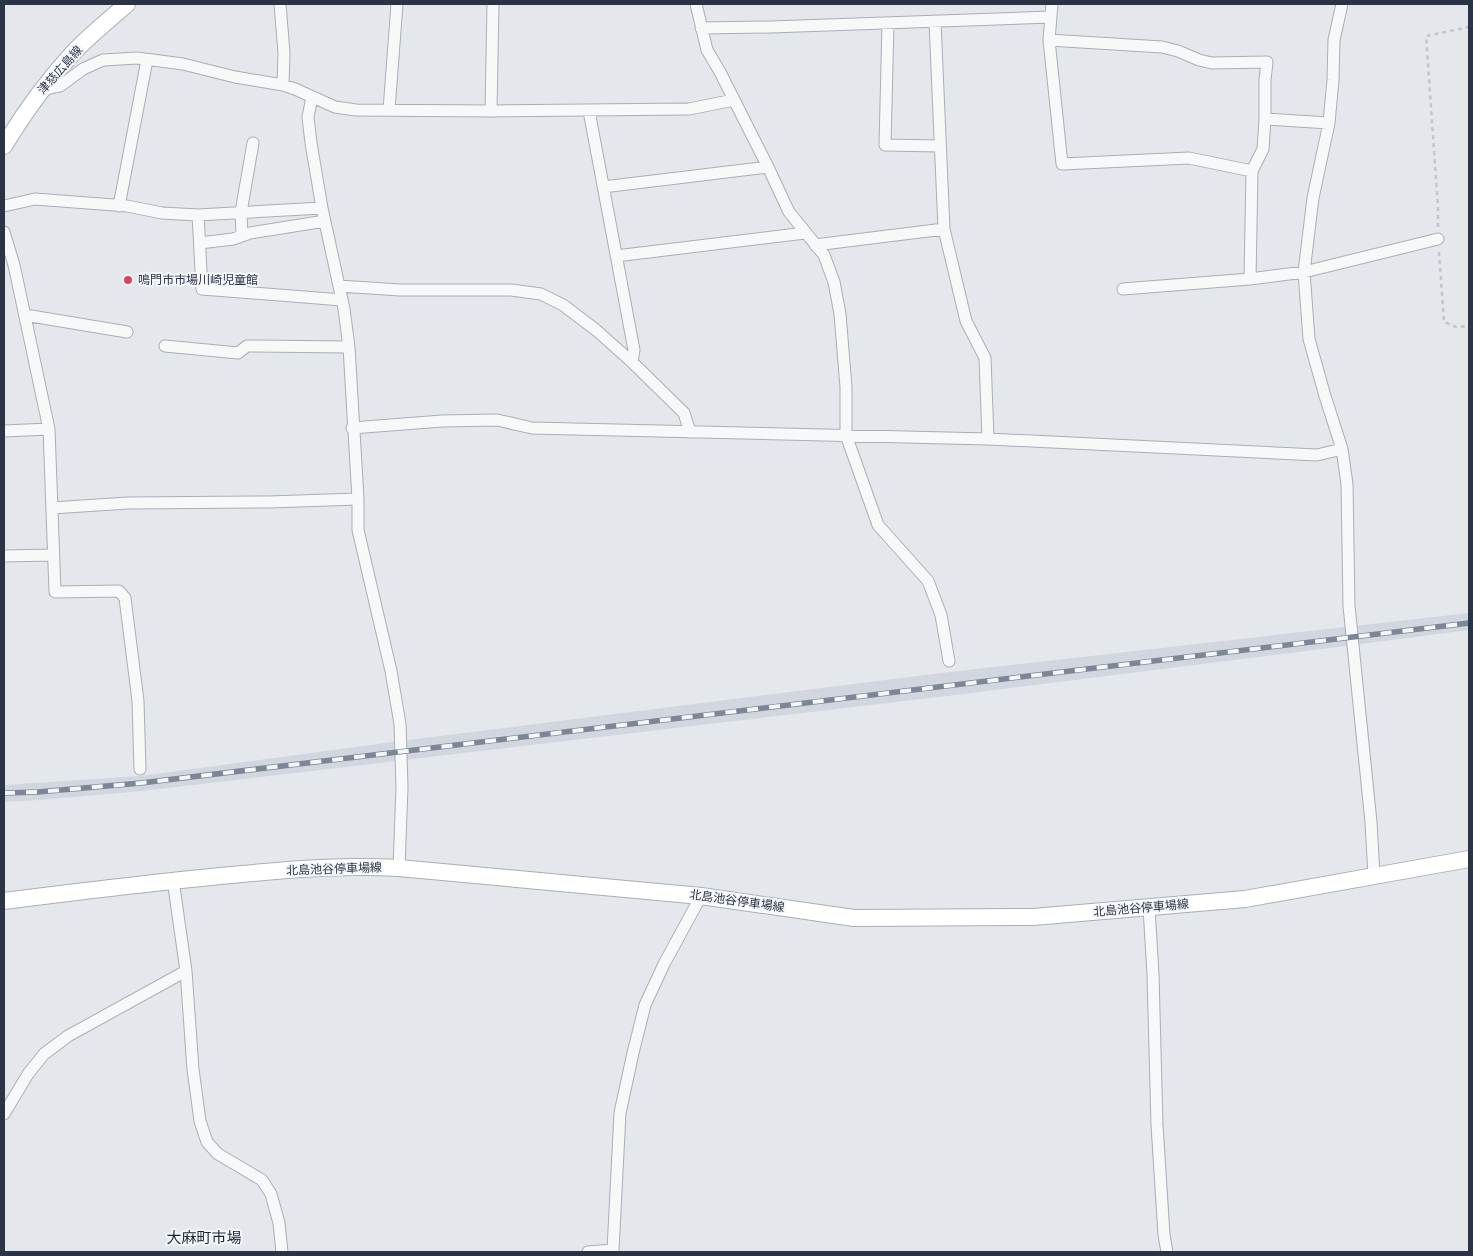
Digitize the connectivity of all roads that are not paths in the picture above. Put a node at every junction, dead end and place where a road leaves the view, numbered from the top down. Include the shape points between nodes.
1 (127, 4) edge
2 (280, 4) edge
3 (397, 4) edge
4 (493, 4) edge
5 (696, 4) edge
6 (1052, 4) edge
7 (1342, 4) edge
8 (1051, 17) junction
9 (935, 22) junction
10 (888, 23) junction
11 (701, 28) junction
12 (1049, 40) junction
13 (147, 60) junction
14 (282, 85) junction
15 (42, 90) junction
16 (312, 97) junction
17 (734, 100) junction
18 (389, 110) junction
19 (491, 111) junction
20 (589, 111) junction
21 (1265, 119) junction
22 (1329, 123) junction
23 (253, 143) dead end
24 (4, 146) edge
25 (940, 146) junction
26 (768, 167) junction
27 (1252, 171) junction
28 (603, 187) junction
29 (4, 206) edge
30 (119, 206) junction
31 (322, 208) junction
32 (241, 212) junction
33 (198, 215) junction
34 (325, 221) junction
35 (944, 229) junction
36 (4, 232) edge
37 (805, 233) junction
38 (242, 236) junction
39 (1438, 240) road end
40 (200, 242) junction
41 (815, 245) junction
42 (616, 256) junction
43 (1304, 272) junction
44 (1250, 279) junction
45 (339, 286) junction
46 (1123, 289) dead end
47 (342, 300) junction
48 (25, 315) junction
49 (127, 332) dead end
50 (165, 346) dead end
51 (348, 347) junction
52 (632, 362) junction
53 (352, 428) junction
54 (49, 429) junction
55 (4, 431) edge
56 (690, 432) junction
57 (846, 435) junction
58 (988, 439) junction
59 (1342, 448) junction
60 (358, 499) junction
61 (52, 508) junction
62 (54, 555) junction
63 (4, 556) edge
64 (949, 661) dead end
65 (140, 768) dead end
66 (1469, 859) edge
67 (398, 868) junction
68 (1374, 876) junction
69 (173, 880) junction
70 (701, 896) junction
71 (4, 901) edge
72 (1149, 908) junction
73 (186, 971) junction
74 (4, 1114) edge
75 (282, 1252) edge
76 (588, 1252) edge
77 (1167, 1252) edge

1 - 15 main road, 津慈広島線 via 74,52
2 - 14 street via 284,53
3 - 18 street
4 - 19 street
5 - 11 street
6 - 8 street
7 - 22 street via 1334,40
8 - 9 street
8 - 12 street
9 - 10 street
9 - 25 street
10 - 11 street
10 - 25 street via 885,145
11 - 17 street via 708,50
12 - 21 street via 1162,47 1212,63 1267,62
12 - 27 street via 1062,164 1189,158
13 - 14 street
13 - 15 street via 103,60 83,69 60,86
13 - 30 street
14 - 16 street
15 - 24 main road, 津慈広島線
16 - 18 street via 335,107
16 - 31 street via 308,117
17 - 20 street via 689,109
17 - 26 street
18 - 19 street
19 - 20 street
20 - 28 street
21 - 22 street
21 - 27 street via 1263,149
22 - 43 street via 1313,198
23 - 32 street
25 - 35 street
26 - 28 street
26 - 37 street via 788,212
27 - 44 street
28 - 42 street
29 - 30 street via 36,199
30 - 33 street via 162,214
31 - 32 street
31 - 34 street
32 - 33 street
32 - 38 street
33 - 40 street
34 - 38 street
34 - 45 street
35 - 41 street
35 - 58 street via 966,321 985,358
36 - 48 street
37 - 41 street
37 - 42 street
38 - 40 street via 232,240
39 - 43 street
40 - 47 street via 202,289
41 - 57 street via 824,255 834,282 840,314
42 - 52 street via 634,350
43 - 44 street
43 - 59 street via 1309,339
44 - 46 street
45 - 47 street
45 - 52 street via 400,290 511,290 541,294 563,305
47 - 51 street
48 - 49 street
48 - 54 street
50 - 51 street via 238,353 247,346
51 - 53 street
52 - 56 street via 684,413
53 - 56 street via 497,420 532,428
53 - 60 street
54 - 55 street
54 - 61 street
56 - 57 street
57 - 58 street
57 - 64 street via 878,525 928,581 941,615
58 - 59 street via 1317,455
59 - 68 street via 1347,484 1349,606
60 - 61 street via 128,503
60 - 67 street via 358,530 400,724 402,787
61 - 62 street
62 - 63 street
62 - 65 street via 55,592 120,591 125,598 138,701
66 - 68 main road, 北島池谷停車場線
67 - 69 main road, 北島池谷停車場線 via 305,868
67 - 70 main road, 北島池谷停車場線
68 - 72 main road, 北島池谷停車場線 via 1244,899
69 - 71 main road, 北島池谷停車場線
69 - 73 street
70 - 72 main road, 北島池谷停車場線 via 854,918 1033,917
70 - 76 street via 645,1005 635,1043 620,1113 613,1250
72 - 77 street via 1157,1124
73 - 74 street via 68,1036 44,1054
73 - 75 street via 193,1069 200,1121 207,1142 218,1154 262,1180 271,1194

